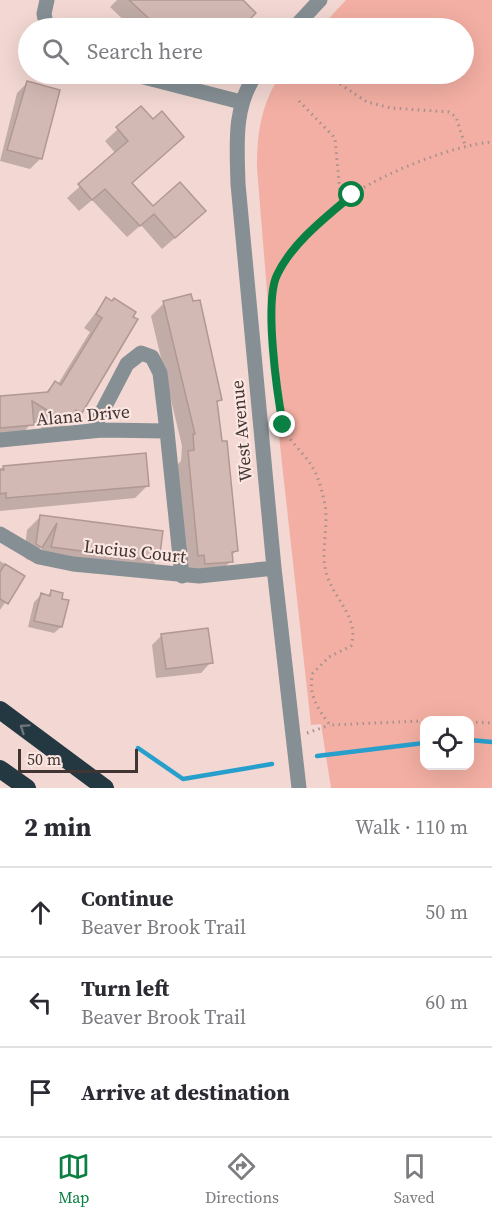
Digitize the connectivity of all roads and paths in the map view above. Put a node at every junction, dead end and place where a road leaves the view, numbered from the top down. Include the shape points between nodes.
1 (47, 0) edge
2 (320, 0) edge
3 (45, 18) edge
4 (303, 18) edge
5 (171, 84) edge
6 (251, 84) edge
7 (341, 84) edge
8 (299, 101) dead end
9 (241, 102) junction
10 (492, 142) edge
11 (465, 145) junction
12 (341, 204) junction
13 (92, 431) junction
14 (168, 431) junction
15 (0, 440) edge
16 (0, 534) edge
17 (274, 568) junction
18 (182, 576) junction
19 (0, 710) edge
20 (420, 721) edge
21 (474, 722) edge
22 (492, 723) edge
23 (330, 725) junction
24 (292, 735) junction
25 (0, 768) edge
26 (27, 788) edge
27 (105, 788) edge
28 (299, 788) edge

1 - 3 street
2 - 4 street
5 - 9 street
6 - 9 street, West Avenue
7 - 11 path via 367,102 391,108 449,112 456,117
8 - 12 path via 335,138
9 - 17 street, West Avenue via 236,142 238,184
10 - 11 path
11 - 12 path via 373,183
12 - 23 path via 286,259 272,294 283,425 319,480 328,520 326,573 354,627 351,646 329,657 312,673 310,682 316,702
13 - 14 street, Alana Drive
13 - 14 street via 127,364 141,353 152,357 160,373
13 - 15 street, Alana Drive
14 - 18 street
16 - 18 street, Lucius Court via 28,552 54,562
17 - 18 street, Lucius Court
17 - 24 street, West Avenue
27 -> 19 highway
20 - 23 path
21 - 22 path
23 - 24 path
24 - 28 street, West Avenue
25 - 26 highway

